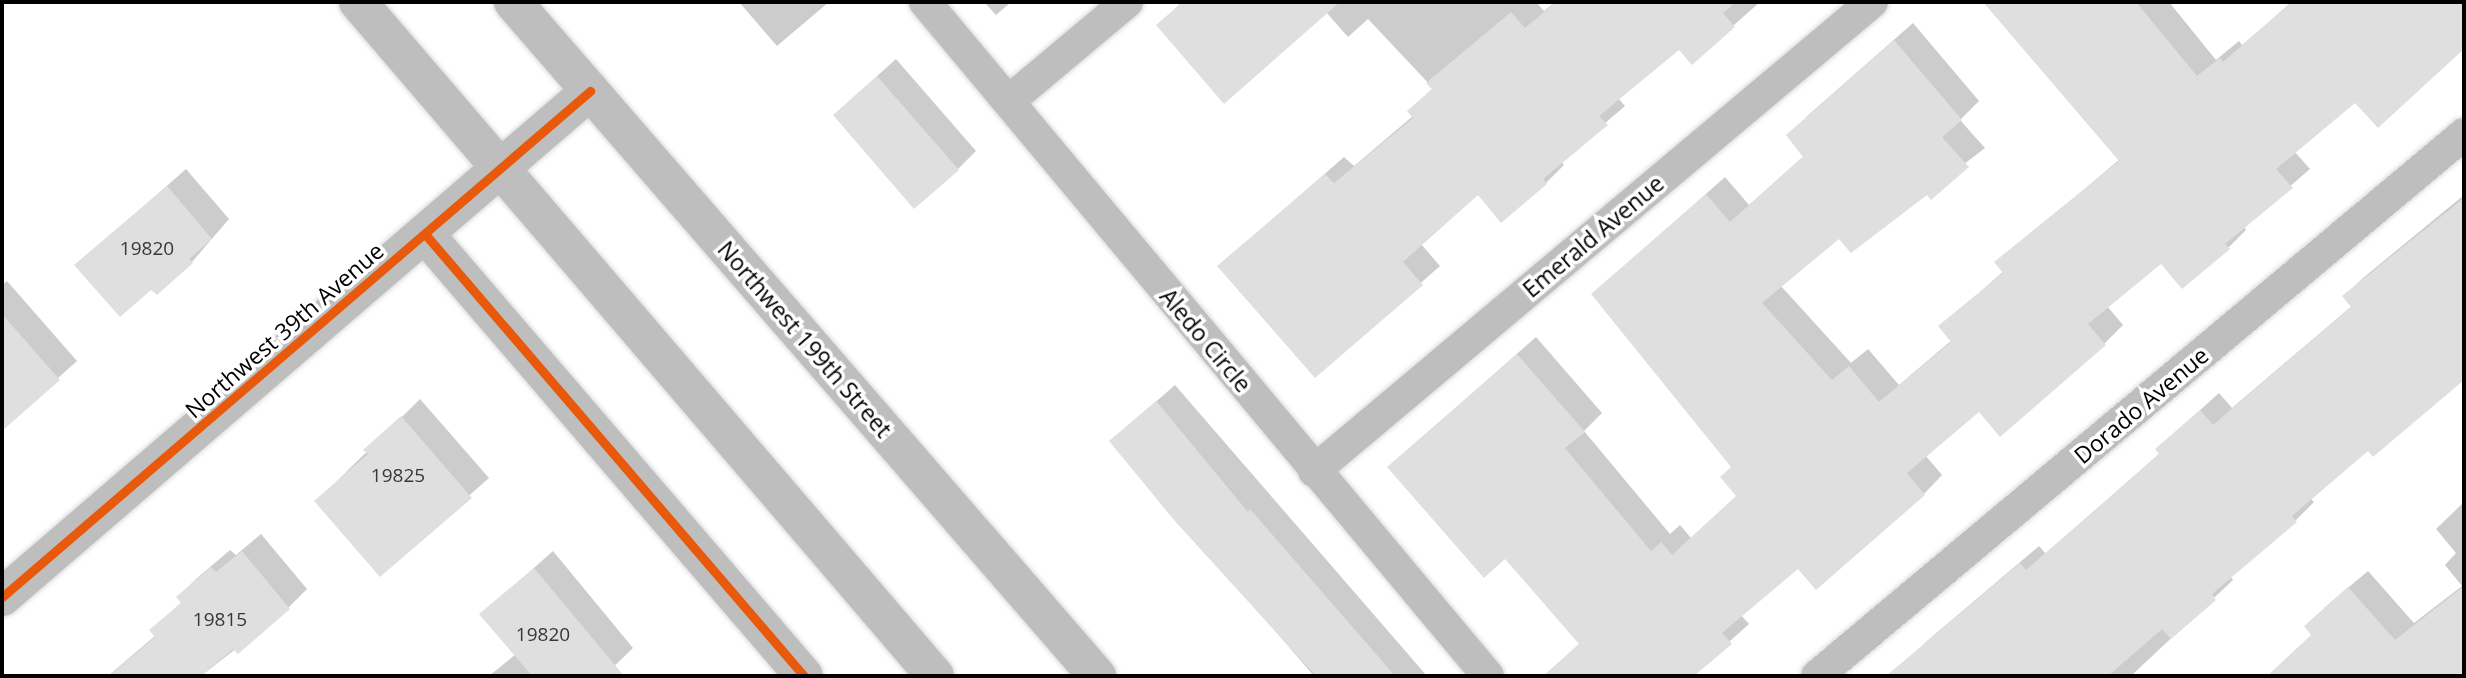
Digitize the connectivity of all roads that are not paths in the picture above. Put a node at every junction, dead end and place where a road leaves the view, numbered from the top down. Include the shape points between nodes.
1 (358, 2) edge
2 (513, 2) edge
3 (925, 2) edge
4 (1127, 2) edge
5 (1872, 2) edge
6 (590, 91) junction
7 (1009, 101) junction
8 (2464, 134) edge
9 (500, 169) junction
10 (425, 234) junction
11 (1314, 471) junction
12 (2, 597) edge
13 (797, 674) edge
14 (935, 676) edge
15 (1097, 676) edge
16 (1488, 676) edge
17 (1817, 676) edge

1 - 9 main road
2 - 6 main road, Northwest 199th Street
3 - 7 lane, Aledo Circle
4 - 7 lane
5 - 11 lane, Emerald Avenue
6 - 9 main road, Northwest 39th Avenue
6 - 15 main road, Northwest 199th Street
7 - 11 lane, Aledo Circle
8 - 17 lane, Dorado Avenue
9 - 10 main road, Northwest 39th Avenue
9 - 14 main road
10 - 12 main road, Northwest 39th Avenue
10 - 13 main road
11 - 16 lane, Aledo Circle

